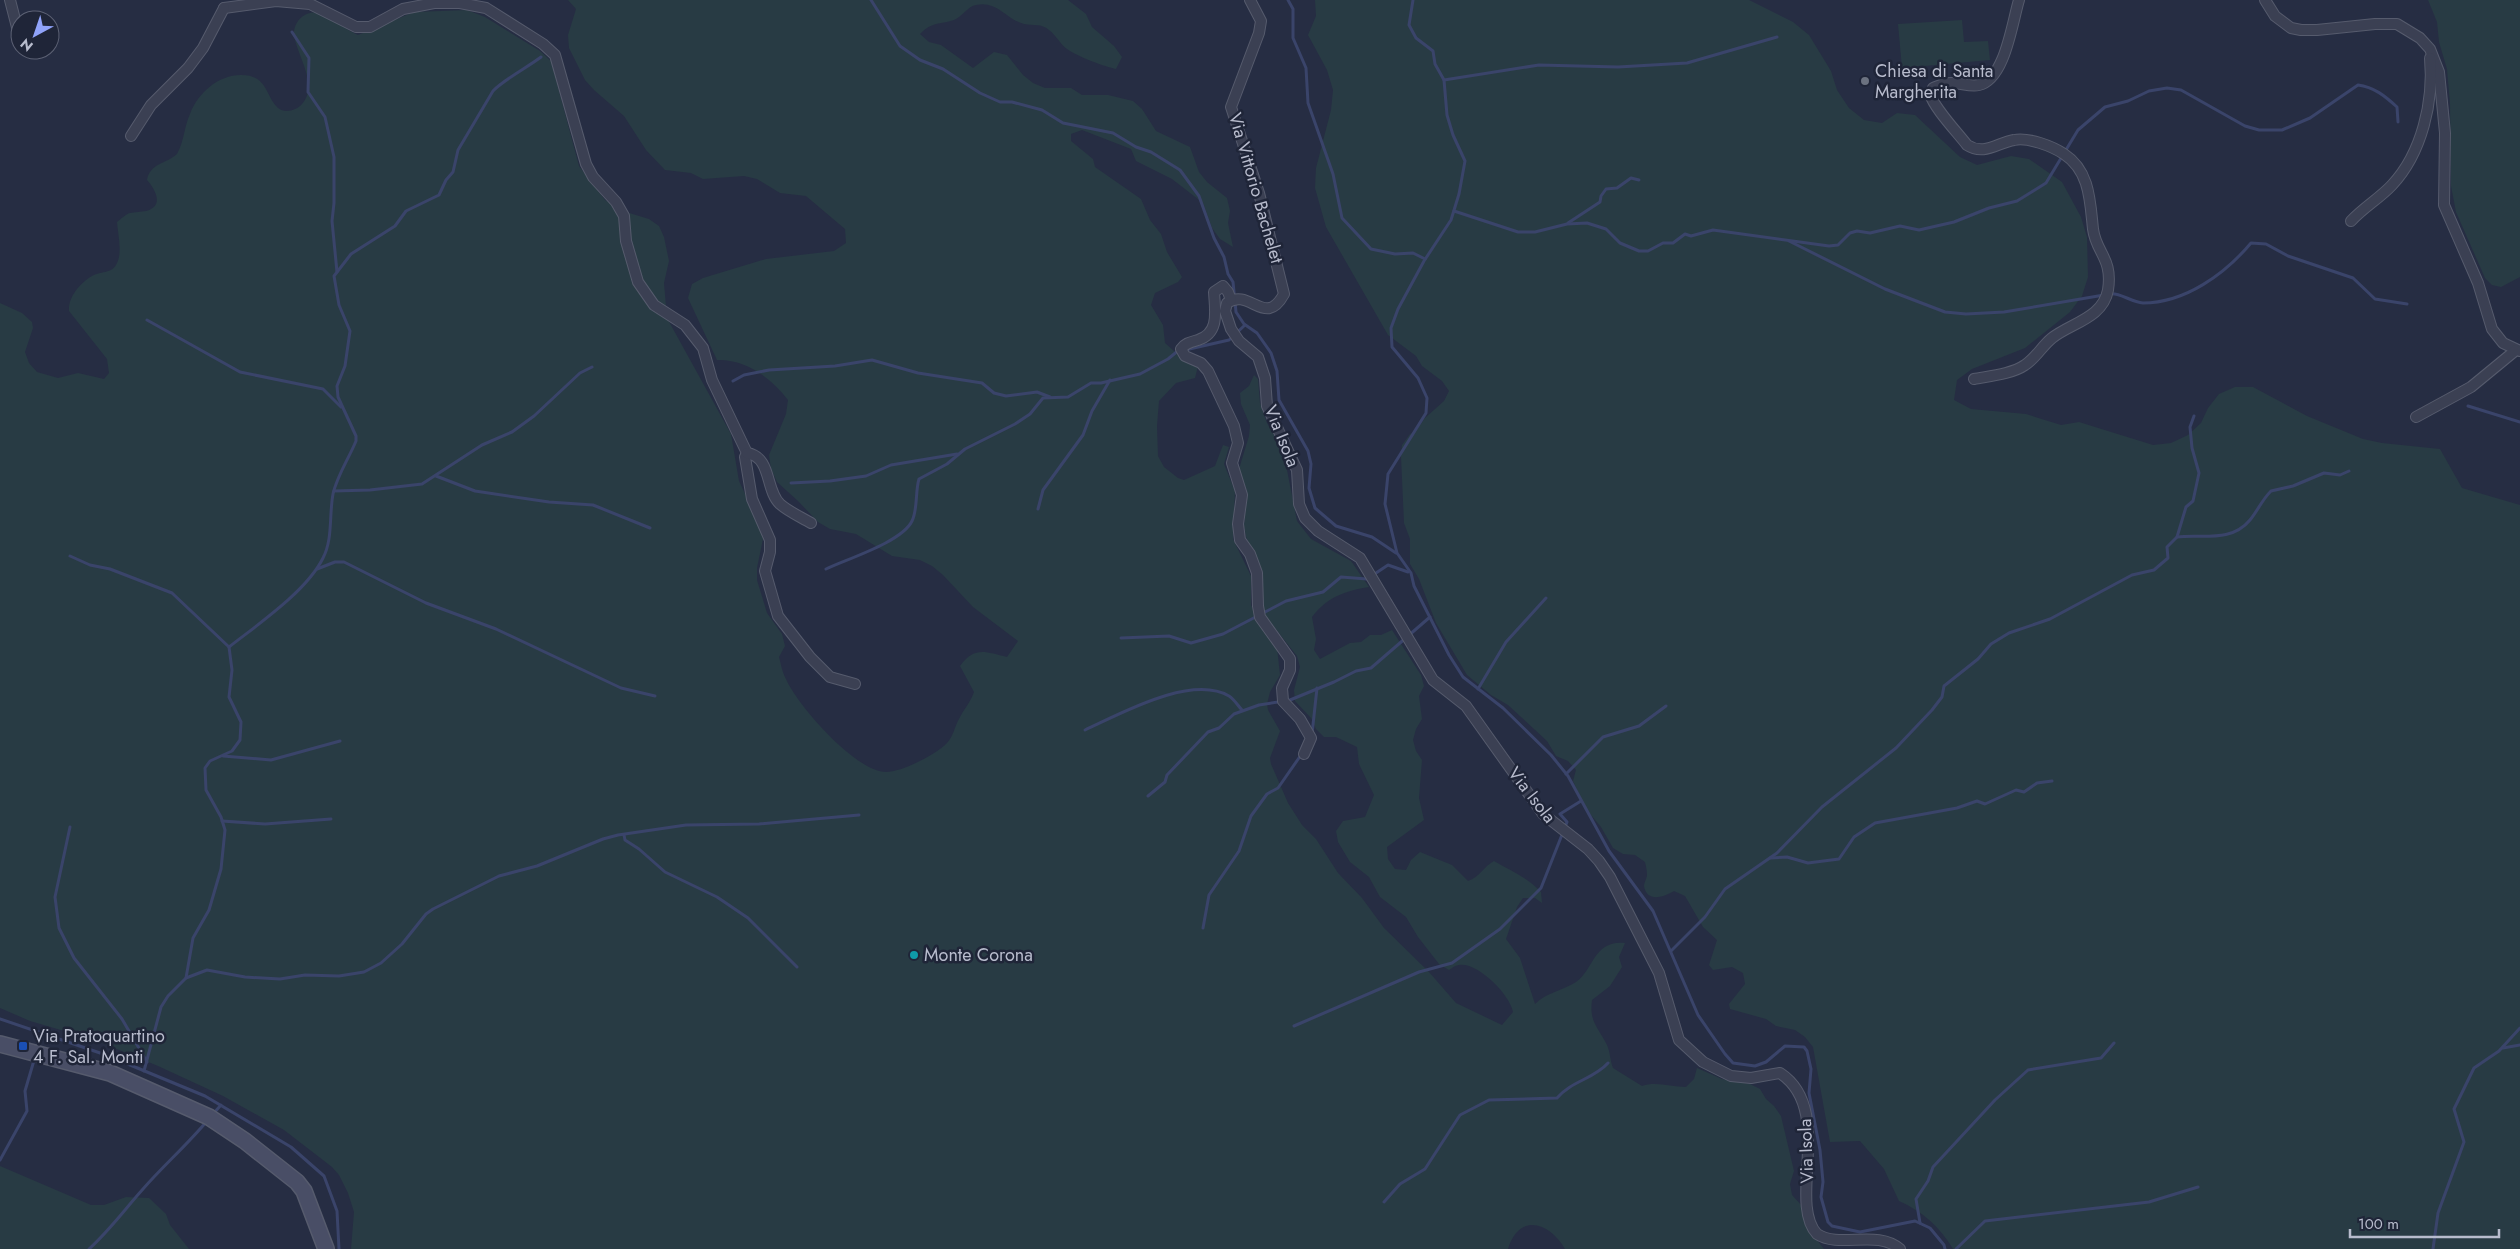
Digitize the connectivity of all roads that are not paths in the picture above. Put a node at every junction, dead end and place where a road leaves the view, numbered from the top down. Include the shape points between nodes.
1 (1250, 0) edge
2 (2019, 0) edge
3 (2265, 0) edge
4 (222, 4) edge
5 (2430, 49) junction
6 (131, 136) dead end
7 (2351, 220) dead end
8 (1231, 300) junction
9 (2518, 351) edge
10 (1974, 379) dead end
11 (2416, 417) dead end
12 (747, 453) junction
13 (811, 523) dead end
14 (855, 684) dead end
15 (1304, 754) dead end
16 (6, 1046) edge
17 (326, 1249) edge
18 (1900, 1249) edge

1 - 8 street, Via Vittorio Bachelet via 1261,21 1259,33 1231,107 1259,193 1284,294 1271,308 1262,309 1243,298
2 - 10 street via 2001,63 1994,75 1988,82 1972,85 1950,82 1933,88 1930,94 1933,105 1973,149 1982,151 2024,140 2055,148 2074,162 2088,184 2093,232 2108,263 2107,292 2092,315 2053,337 2025,365
3 - 5 street via 2275,16 2291,28 2317,30 2397,24 2420,38
4 - 6 street via 203,48 151,105
4 - 12 street via 276,1 310,4 356,28 370,27 403,9 460,2 486,8 543,44 555,55 561,70 573,122 590,170 624,216 626,241 638,282 654,305 685,325 703,348 712,380
5 - 7 street via 2425,125 2407,165 2392,185
5 - 9 street via 2438,72 2445,133 2444,205 2478,283 2492,329 2503,343
8 - 15 street via 1228,292 1222,286 1218,287 1214,292 1215,323 1211,332 1204,338 1184,344 1181,349 1185,356 1201,363 1208,371 1234,426 1238,443 1232,463 1242,495 1238,524 1240,540 1257,573 1260,617 1290,659 1290,670 1282,688 1283,701 1300,719 1311,738
8 - 18 street, Via Isola via 1225,311 1239,341 1258,357 1265,378 1267,406 1297,470 1298,504 1305,518 1318,531 1360,558 1433,680 1466,706 1543,814 1599,861 1660,973 1679,1040 1690,1053 1717,1070 1742,1078 1780,1073 1799,1090 1809,1142 1807,1214 1816,1233 1823,1239 1847,1245 1885,1241
9 - 11 street via 2471,388
12 - 13 street via 754,454 764,464 780,504
12 - 14 street via 744,457 747,483 770,540 765,572 778,616 801,647 830,677
16 - 17 main road via 110,1073 209,1117 297,1182 304,1191

